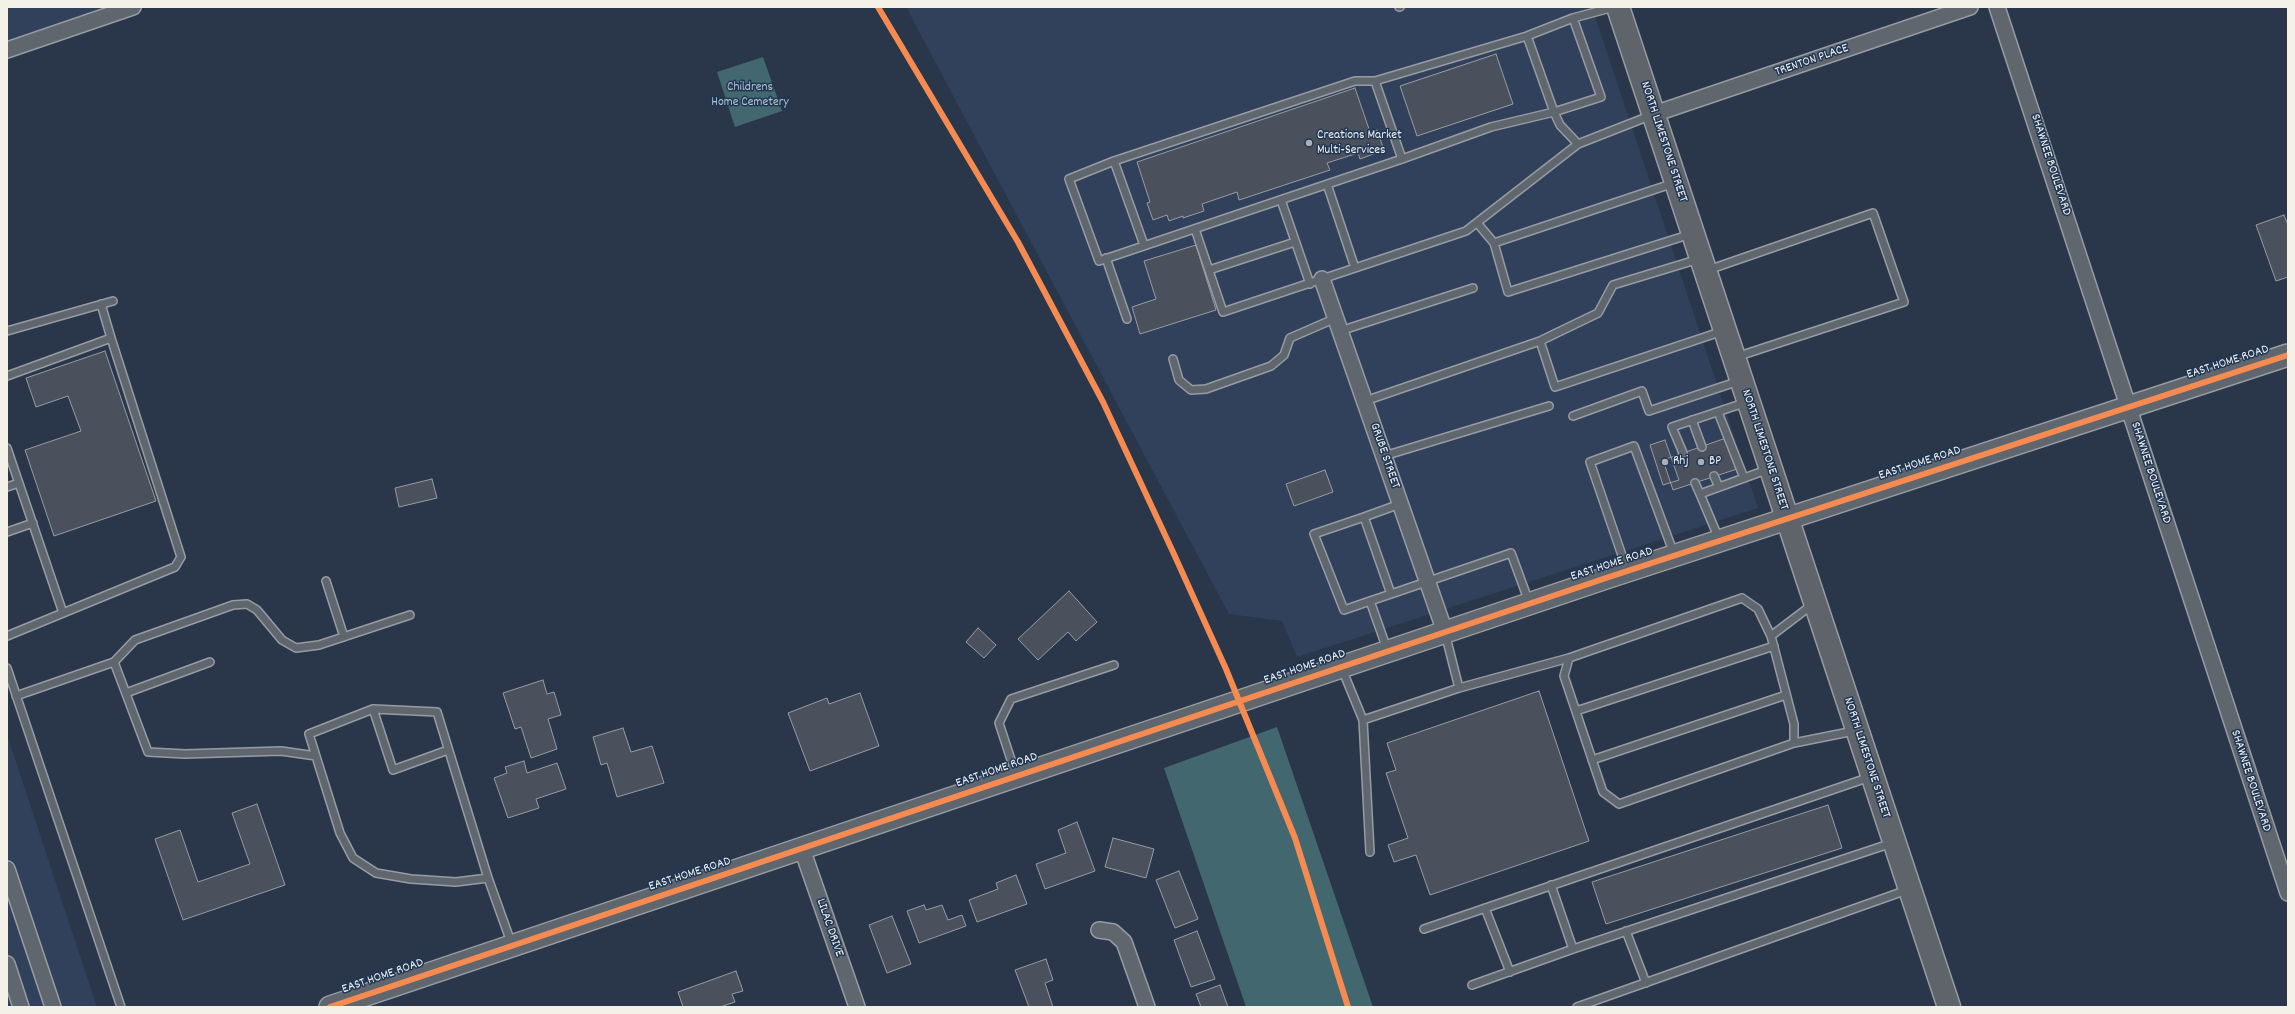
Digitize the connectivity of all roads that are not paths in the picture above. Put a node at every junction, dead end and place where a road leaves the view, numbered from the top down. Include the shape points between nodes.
1 (133, 7) edge
2 (1614, 7) edge
3 (1618, 7) edge
4 (1970, 7) edge
5 (1997, 7) edge
6 (107, 11) edge
7 (1573, 18) junction
8 (1527, 36) junction
9 (7, 50) edge
10 (1376, 81) junction
11 (1554, 112) junction
12 (1654, 114) junction
13 (1578, 144) junction
14 (1402, 159) junction
15 (1114, 161) junction
16 (1676, 182) junction
17 (1327, 184) junction
18 (1281, 200) junction
19 (1478, 224) junction
20 (1195, 229) junction
21 (1693, 233) junction
22 (1296, 242) junction
23 (1494, 243) junction
24 (1144, 245) junction
25 (1106, 258) junction
26 (1704, 265) junction
27 (1355, 268) junction
28 (1209, 270) junction
29 (1316, 281) junction
30 (1473, 288) dead end
31 (112, 301) dead end
32 (101, 304) junction
33 (1127, 319) dead end
34 (1338, 324) junction
35 (1726, 330) junction
36 (7, 331) edge
37 (111, 338) junction
38 (1540, 341) junction
39 (2288, 355) edge
40 (1734, 357) junction
41 (1173, 359) dead end
42 (7, 376) edge
43 (1741, 380) junction
44 (1365, 401) junction
45 (1748, 402) junction
46 (1549, 406) dead end
47 (2128, 407) junction
48 (1718, 412) junction
49 (1573, 416) dead end
50 (1692, 420) junction
51 (1702, 447) dead end
52 (7, 448) edge
53 (1683, 453) dead end
54 (1384, 456) junction
55 (1770, 468) junction
56 (1714, 476) dead end
57 (1744, 478) junction
58 (1695, 482) dead end
59 (19, 483) junction
60 (7, 487) edge
61 (1719, 487) junction
62 (1700, 494) junction
63 (1400, 504) junction
64 (1364, 517) junction
65 (1787, 519) junction
66 (33, 523) junction
67 (7, 532) edge
68 (1720, 541) junction
69 (1675, 556) junction
70 (1628, 571) junction
71 (326, 581) dead end
72 (1427, 581) junction
73 (1391, 594) junction
74 (1370, 601) junction
75 (1815, 602) junction
76 (1530, 604) junction
77 (63, 613) junction
78 (410, 615) dead end
79 (1445, 632) junction
80 (7, 636) edge
81 (1771, 636) junction
82 (344, 637) junction
83 (1774, 646) junction
84 (1388, 652) junction
85 (1569, 658) junction
86 (114, 662) junction
87 (210, 662) dead end
88 (1114, 665) dead end
89 (1342, 667) junction
90 (7, 668) edge
91 (10, 687) edge
92 (1459, 688) junction
93 (126, 693) junction
94 (1786, 695) junction
95 (16, 696) junction
96 (373, 709) junction
97 (1576, 711) junction
98 (1363, 720) junction
99 (1857, 730) junction
100 (1794, 743) junction
101 (448, 750) junction
102 (316, 756) junction
103 (1592, 760) junction
104 (1872, 776) junction
105 (1016, 777) junction
106 (1894, 842) junction
107 (802, 849) junction
108 (1370, 852) dead end
109 (7, 869) edge
110 (488, 878) junction
111 (1551, 885) junction
112 (1910, 889) junction
113 (2288, 893) edge
114 (1486, 908) junction
115 (1424, 929) dead end
116 (1099, 930) dead end
117 (1626, 931) junction
118 (512, 946) junction
119 (1573, 949) junction
120 (7, 964) edge
121 (1510, 972) junction
122 (1646, 983) junction
123 (1472, 985) dead end
124 (21, 1007) edge
125 (53, 1007) edge
126 (121, 1007) edge
127 (330, 1007) edge
128 (857, 1007) edge
129 (1147, 1007) edge
130 (1578, 1007) edge
131 (1948, 1007) edge

1 - 6 street
2 - 7 lane
3 - 12 main road, NORTH LIMESTONE STREET
4 - 12 street, TRENTON PLACE
5 - 47 street, SHAWNEE BOULEVARD
6 - 9 street
7 - 8 lane
7 - 11 lane via 1601,97
8 - 10 lane
8 - 11 lane
10 - 14 lane
10 - 15 lane via 1355,81
11 - 13 lane via 1560,125
11 - 14 lane via 1491,127
12 - 13 lane
12 - 16 main road, NORTH LIMESTONE STREET
13 - 19 lane
14 - 17 lane
15 - 24 lane
15 - 25 lane via 1068,179 1099,261
16 - 21 main road, NORTH LIMESTONE STREET
16 - 23 lane
17 - 18 lane
17 - 27 lane
18 - 20 lane
18 - 22 lane
19 - 23 lane
19 - 27 lane via 1466,231
20 - 24 lane
20 - 28 lane
21 - 23 lane via 1508,292
21 - 26 main road, NORTH LIMESTONE STREET
22 - 28 lane
22 - 29 lane
24 - 25 lane
25 - 33 lane
26 - 35 main road, NORTH LIMESTONE STREET
26 - 38 lane via 1613,285 1598,313
26 - 40 lane via 1874,212 1904,302
27 - 29 lane
28 - 29 lane via 1223,312
29 - 34 street, GRUBE STREET
30 - 34 lane
31 - 32 lane
32 - 36 lane
32 - 37 lane
34 - 41 lane via 1290,338 1284,355 1271,366 1206,389 1191,390 1179,380
34 - 44 street, GRUBE STREET
35 - 38 lane via 1555,387
35 - 40 main road, NORTH LIMESTONE STREET
37 - 42 lane
37 - 77 lane via 180,557 175,567
38 - 44 lane
39 - 47 street, EAST HOME ROAD
40 - 43 main road, NORTH LIMESTONE STREET
43 - 45 main road, NORTH LIMESTONE STREET
43 - 49 lane via 1649,411 1642,391
44 - 54 street, GRUBE STREET
45 - 48 lane
45 - 55 main road, NORTH LIMESTONE STREET
46 - 54 lane
47 - 65 street, EAST HOME ROAD
47 - 113 street, SHAWNEE BOULEVARD
48 - 50 lane
48 - 57 lane
50 - 51 lane
50 - 53 lane via 1672,427
52 - 59 lane
54 - 63 street, GRUBE STREET
55 - 57 lane
55 - 65 main road, NORTH LIMESTONE STREET
56 - 61 lane
57 - 61 lane
58 - 62 lane
59 - 60 lane
59 - 66 lane
61 - 62 lane
62 - 68 lane
63 - 64 lane
63 - 72 street, GRUBE STREET
64 - 73 lane
64 - 74 lane via 1314,534 1344,610
65 - 68 street, EAST HOME ROAD
65 - 75 main road, NORTH LIMESTONE STREET
66 - 67 lane
66 - 77 lane
68 - 69 street, EAST HOME ROAD
69 - 70 street, EAST HOME ROAD
69 - 70 lane via 1634,446 1590,462
70 - 76 street, EAST HOME ROAD
71 - 82 lane
72 - 73 lane
72 - 76 lane via 1511,553
72 - 79 street, GRUBE STREET
73 - 74 lane
74 - 84 lane
75 - 81 lane
75 - 99 main road, NORTH LIMESTONE STREET
76 - 79 street, EAST HOME ROAD
77 - 80 lane
78 - 82 lane
79 - 84 street, EAST HOME ROAD
79 - 92 lane
81 - 83 lane
81 - 85 lane via 1758,609 1742,598
82 - 86 lane via 319,645 296,648 282,640 257,610 247,604 233,605 135,640
83 - 94 lane
83 - 97 lane
84 - 89 street, EAST HOME ROAD
85 - 92 lane
85 - 97 lane via 1564,676
86 - 93 lane
86 - 95 lane
87 - 93 lane
88 - 105 lane via 1011,699 999,723
89 - 98 lane
89 - 105 street, EAST HOME ROAD
90 - 91 lane
91 - 95 lane
92 - 98 lane
93 - 102 lane via 148,752 185,754 281,751
94 - 100 lane via 1794,724
94 - 103 lane
95 - 126 lane
96 - 101 lane via 437,712
96 - 101 lane via 393,770
96 - 102 lane via 308,734
97 - 103 lane
98 - 108 lane
99 - 100 lane
99 - 104 main road, NORTH LIMESTONE STREET
100 - 103 lane via 1619,804 1603,792
101 - 110 lane
102 - 110 lane via 340,833 353,858 376,873 411,879 456,882
104 - 106 main road, NORTH LIMESTONE STREET
104 - 111 lane
105 - 107 street, EAST HOME ROAD
106 - 112 main road, NORTH LIMESTONE STREET
106 - 117 lane
107 - 118 street, EAST HOME ROAD
107 - 128 street, LILAC DRIVE
109 - 125 street
110 - 118 lane
111 - 114 lane
111 - 119 lane
112 - 122 lane
112 - 131 main road, NORTH LIMESTONE STREET
114 - 115 lane
114 - 121 lane
116 - 129 street via 1113,932 1124,942
117 - 119 lane
117 - 122 lane
118 - 127 street, EAST HOME ROAD
119 - 121 lane
120 - 124 street
121 - 123 lane
122 - 130 lane

